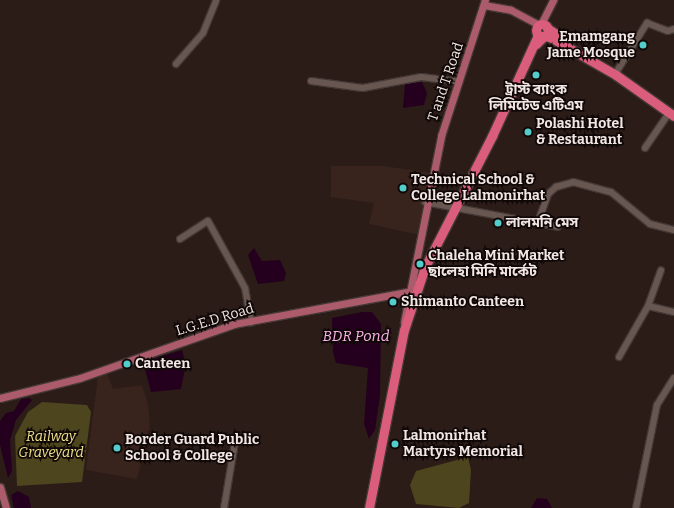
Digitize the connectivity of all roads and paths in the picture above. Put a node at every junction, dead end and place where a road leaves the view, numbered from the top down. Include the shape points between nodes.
1 (216, 0) edge
2 (553, 0) edge
3 (485, 2) edge
4 (542, 29) junction
5 (674, 29) edge
6 (176, 64) dead end
7 (617, 71) junction
8 (311, 81) dead end
9 (460, 82) junction
10 (672, 114) edge
11 (645, 148) dead end
12 (425, 202) junction
13 (457, 206) junction
14 (538, 222) junction
15 (558, 226) dead end
16 (674, 230) edge
17 (180, 239) dead end
18 (661, 270) dead end
19 (417, 290) junction
20 (407, 291) junction
21 (648, 306) junction
22 (674, 312) edge
23 (251, 322) junction
24 (404, 330) junction
25 (619, 357) dead end
26 (674, 378) edge
27 (1, 400) edge
28 (234, 448) dead end
29 (0, 487) edge
30 (6, 508) edge
31 (224, 508) edge
32 (369, 508) edge
33 (636, 508) edge

1 - 6 street via 202,33
2 - 4 main road
3 - 4 main road via 512,10
3 - 9 main road, T and T Road
4 - 7 highway
4 - 10 highway
4 - 13 highway
5 - 7 street via 668,31 647,23
7 - 10 highway
8 - 9 street via 363,88 421,77
9 - 12 main road, T and T Road
10 - 11 street
12 - 13 street
12 - 20 main road, T and T Road
13 - 14 street
13 - 19 highway
14 - 15 street
14 - 16 street via 548,194 556,187 573,182 611,192 650,224
17 - 23 street via 208,221 245,288
18 - 21 street
19 - 20 main road, L.G.E.D Road
19 - 24 highway
20 - 23 main road, L.G.E.D Road
20 - 24 main road, T and T Road
21 - 22 street
21 - 25 street
23 - 27 main road, L.G.E.D Road via 218,329
24 - 32 highway
26 - 33 street via 657,405
28 - 31 street
29 - 30 main road

